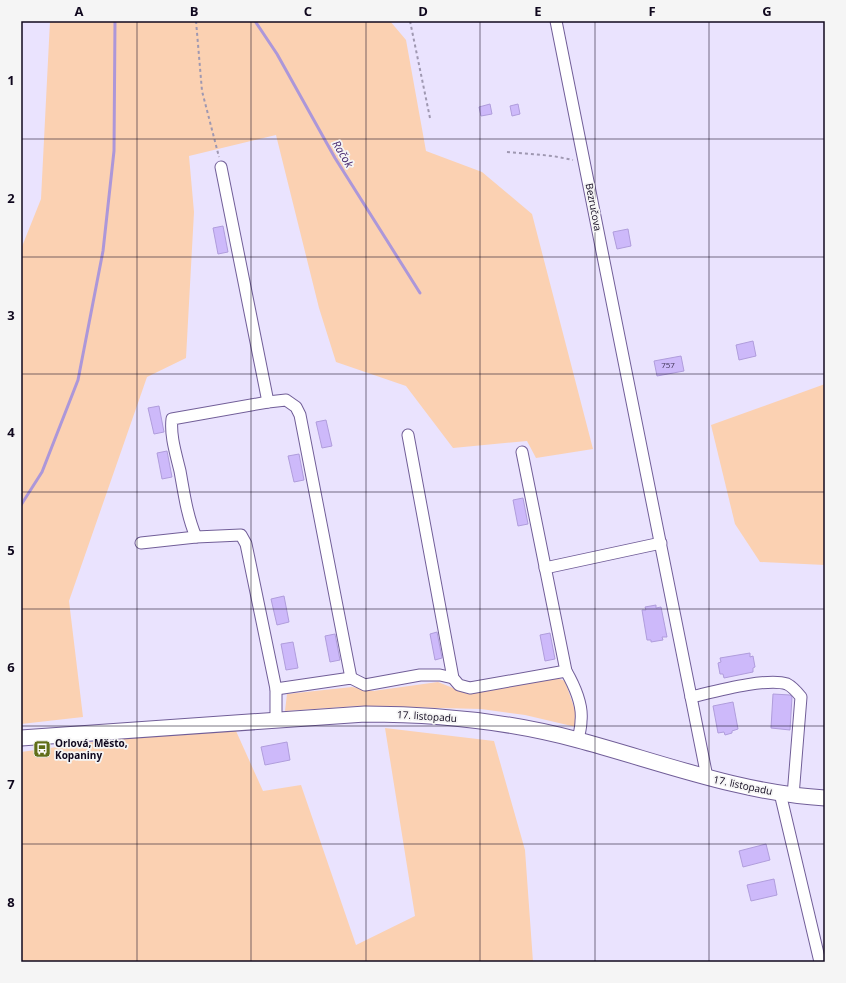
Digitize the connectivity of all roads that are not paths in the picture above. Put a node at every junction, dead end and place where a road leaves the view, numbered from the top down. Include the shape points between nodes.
1 (556, 21) edge
2 (221, 168) road end
3 (268, 402) junction
4 (408, 435) dead end
5 (522, 452) dead end
6 (196, 537) junction
7 (141, 543) dead end
8 (661, 543) junction
9 (544, 568) junction
10 (566, 671) junction
11 (351, 678) junction
12 (453, 678) junction
13 (276, 689) junction
14 (691, 697) junction
15 (276, 720) junction
16 (21, 738) edge
17 (578, 740) junction
18 (707, 777) junction
19 (787, 794) junction
20 (825, 798) edge
21 (820, 962) edge

1 - 8 street, Bezručova
2 - 3 street
3 - 6 street via 172,419 177,460 191,526
3 - 11 street via 286,400 296,407 300,415
4 - 12 street
5 - 9 street
6 - 7 street
6 - 13 street via 241,535 246,544
8 - 9 street
8 - 14 street, Bezručova
9 - 10 street
10 - 12 street via 470,688 459,685
10 - 17 street via 575,686 579,707 581,720
11 - 12 street via 365,685 420,675
11 - 13 street
13 - 15 street
14 - 18 street, Bezručova
14 - 19 street via 762,682 782,683 795,690 801,697
15 - 16 main road, 17. listopadu
15 - 17 main road, 17. listopadu via 407,714 505,724
17 - 18 main road, 17. listopadu
18 - 19 main road, 17. listopadu
19 - 20 main road, 17. listopadu
19 - 21 street

